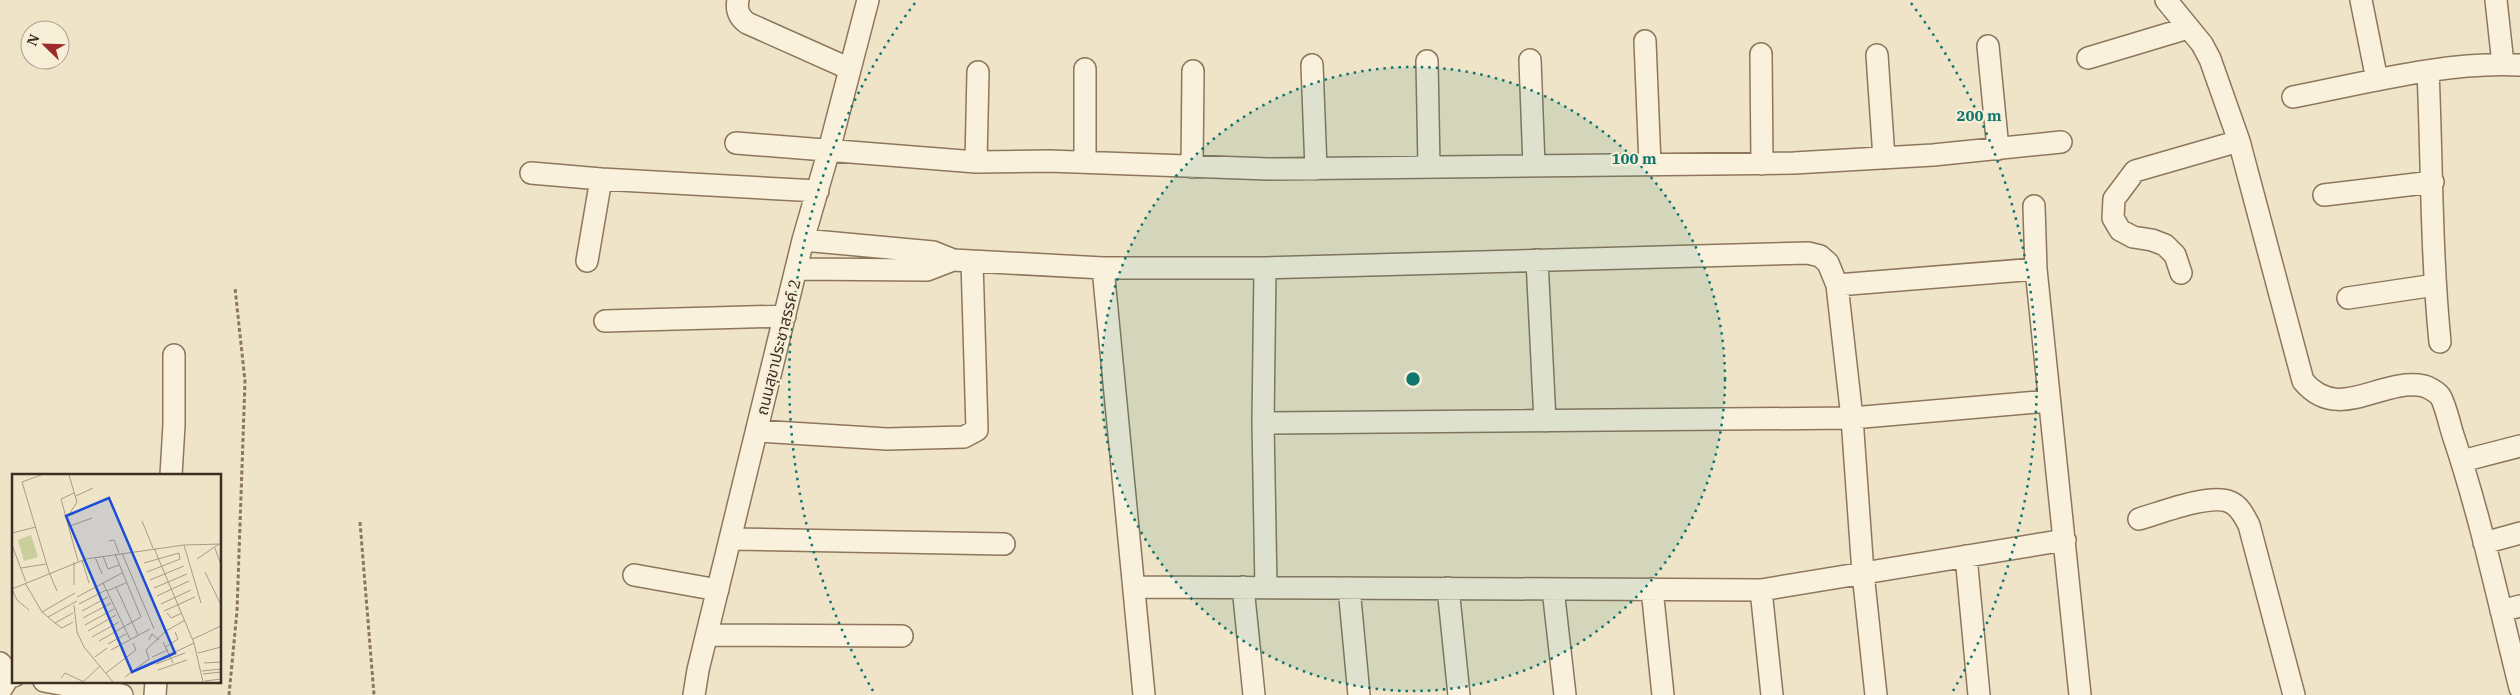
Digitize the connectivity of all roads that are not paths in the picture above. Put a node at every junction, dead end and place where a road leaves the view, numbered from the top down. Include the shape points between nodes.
1 (738, 0) edge
2 (868, 0) edge
3 (2166, 0) edge
4 (2361, 0) edge
5 (2496, 0) edge
6 (2188, 28) junction
7 (1645, 41) dead end
8 (1988, 46) dead end
9 (1761, 54) dead end
10 (1877, 54) dead end
11 (2088, 58) dead end
12 (1530, 60) dead end
13 (1426, 61) dead end
14 (2512, 64) edge
15 (1312, 66) dead end
16 (850, 68) junction
17 (1085, 68) dead end
18 (1194, 71) dead end
19 (2428, 71) junction
20 (978, 72) dead end
21 (2377, 80) junction
22 (2293, 97) dead end
23 (2239, 141) junction
24 (2061, 142) dead end
25 (736, 143) dead end
26 (1998, 149) junction
27 (829, 150) junction
28 (1884, 158) junction
29 (976, 162) junction
30 (1085, 162) junction
31 (1762, 164) junction
32 (1650, 165) junction
33 (1534, 166) junction
34 (1192, 167) junction
35 (1429, 167) junction
36 (1316, 169) junction
37 (531, 173) dead end
38 (601, 179) junction
39 (2433, 182) junction
40 (818, 191) junction
41 (2324, 195) dead end
42 (2034, 206) dead end
43 (803, 240) junction
44 (1537, 260) junction
45 (587, 261) dead end
46 (962, 261) junction
47 (1103, 268) junction
48 (1265, 268) junction
49 (798, 269) junction
50 (2036, 269) junction
51 (2181, 273) dead end
52 (1837, 285) junction
53 (2435, 285) junction
54 (2348, 298) dead end
55 (785, 316) junction
56 (605, 321) dead end
57 (2440, 342) dead end
58 (174, 355) dead end
59 (2049, 401) junction
60 (1852, 418) junction
61 (1545, 421) junction
62 (1263, 423) junction
63 (757, 431) junction
64 (2520, 446) edge
65 (2462, 461) junction
66 (171, 474) edge
67 (2139, 519) dead end
68 (2520, 533) edge
69 (730, 539) junction
70 (2064, 540) junction
71 (2484, 543) junction
72 (1004, 544) dead end
73 (1966, 556) junction
74 (1863, 573) junction
75 (634, 575) dead end
76 (1134, 586) junction
77 (1243, 587) junction
78 (1266, 587) junction
79 (1349, 588) junction
80 (1448, 588) junction
81 (1553, 589) junction
82 (1652, 589) junction
83 (718, 590) junction
84 (1761, 590) junction
85 (2510, 609) edge
86 (707, 635) junction
87 (902, 636) dead end
88 (50, 682) edge
89 (156, 682) edge
90 (2520, 687) edge
91 (122, 695) edge
92 (155, 695) edge
93 (694, 695) edge
94 (1144, 695) edge
95 (1254, 695) edge
96 (1360, 695) edge
97 (1459, 695) edge
98 (1565, 695) edge
99 (1663, 695) edge
100 (1772, 695) edge
101 (1876, 695) edge
102 (1979, 695) edge
103 (2080, 695) edge
104 (2294, 695) edge

1 - 16 street via 740,18 747,23
2 - 16 street, ถนนสุขาประชาสรรค์ 2
3 - 6 street
4 - 21 street
5 - 14 street
6 - 11 street
6 - 23 street via 2210,59
7 - 32 street
8 - 26 street
9 - 31 street
10 - 28 street
12 - 33 street
13 - 35 street
14 - 19 street
15 - 36 street
16 - 27 street, ถนนสุขาประชาสรรค์ 2
17 - 30 street
18 - 34 street
19 - 21 street
19 - 39 street
20 - 29 street
21 - 22 street
23 - 51 street via 2135,172 2114,199 2113,218 2120,230 2133,237 2165,245 2175,255
23 - 65 street via 2303,381 2313,393 2326,399 2342,400 2404,386 2425,386 2440,396
24 - 26 street
25 - 27 street
26 - 28 street
27 - 29 street
27 - 40 street, ถนนสุขาประชาสรรค์ 2
28 - 31 street
29 - 30 street
30 - 34 street
31 - 32 street
32 - 33 street
33 - 35 street
34 - 36 street
35 - 36 street
37 - 38 street
38 - 40 street
38 - 45 street
39 - 41 street
39 - 53 street
40 - 43 street, ถนนสุขาประชาสรรค์ 2
42 - 50 street
43 - 46 street via 933,252
43 - 49 street, ถนนสุขาประชาสรรค์ 2
44 - 48 street
44 - 52 street via 1808,253 1820,256 1828,263
44 - 61 street
46 - 47 street
46 - 49 street via 927,270
46 - 63 street via 977,430 964,437 887,440
47 - 48 street
47 - 76 street
48 - 62 street
49 - 55 street, ถนนสุขาประชาสรรค์ 2
50 - 52 street
50 - 59 street
52 - 60 street
53 - 54 street
53 - 57 street
55 - 56 street
55 - 63 street, ถนนสุขาประชาสรรค์ 2
58 - 66 street
59 - 60 street
59 - 70 street
60 - 61 street
60 - 74 street
61 - 62 street
62 - 78 street
63 - 69 street, ถนนสุขาประชาสรรค์ 2
64 - 65 street
65 - 71 street
67 - 104 street via 2216,498 2241,510 2248,525
68 - 71 street
69 - 72 street
69 - 83 street, ถนนสุขาประชาสรรค์ 2
70 - 73 street
70 - 103 street
71 - 85 street
73 - 74 street
73 - 102 street
74 - 84 street
74 - 101 street
75 - 83 street
76 - 77 street
76 - 94 street
77 - 78 street
77 - 95 street
78 - 79 street
79 - 80 street
79 - 96 street
80 - 81 street
80 - 97 street
81 - 82 street
81 - 98 street
82 - 84 street
82 - 99 street
83 - 86 street, ถนนสุขาประชาสรรค์ 2
84 - 100 street
85 - 90 street
86 - 87 street
86 - 93 street, ถนนสุขาประชาสรรค์ 2
88 - 91 street
89 - 92 street

